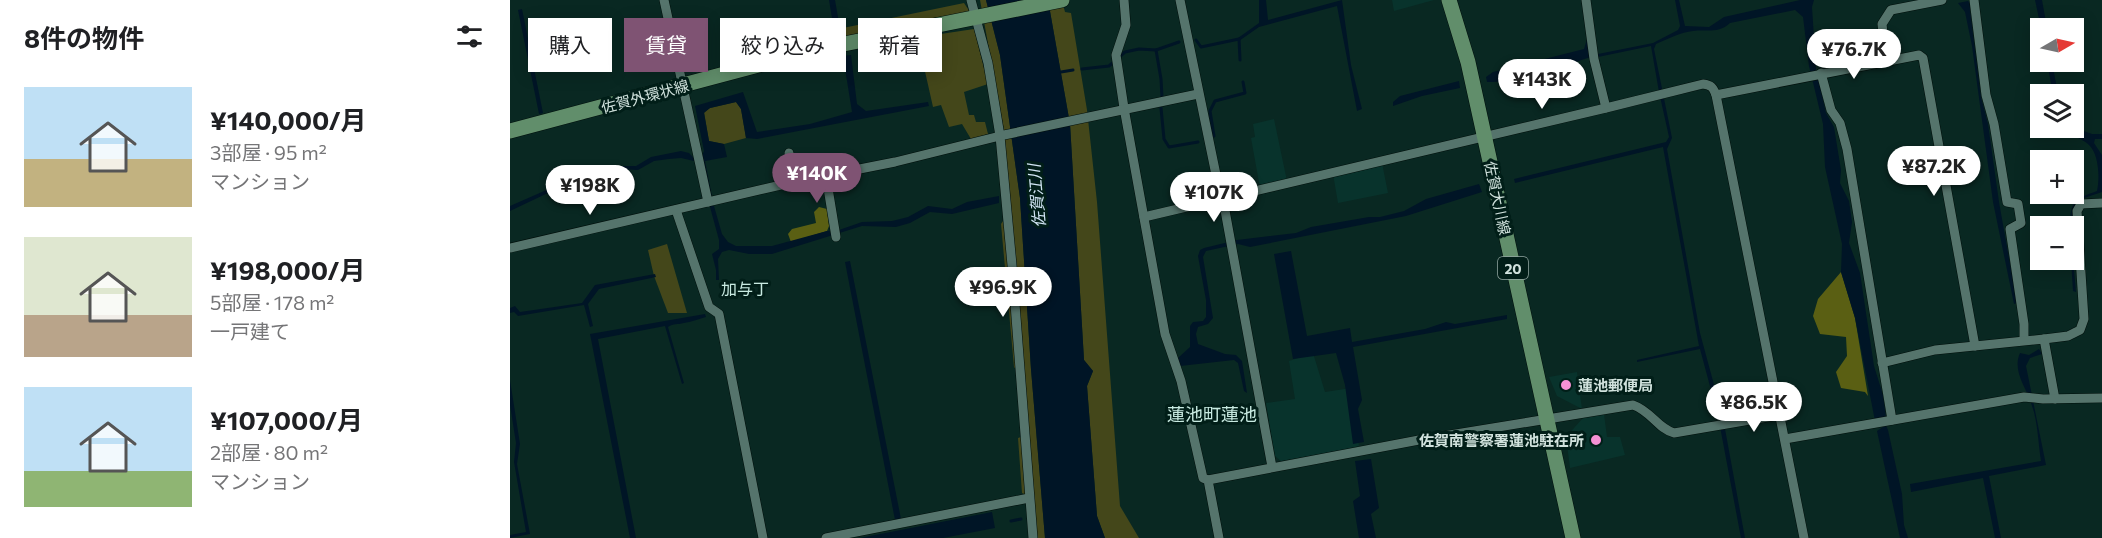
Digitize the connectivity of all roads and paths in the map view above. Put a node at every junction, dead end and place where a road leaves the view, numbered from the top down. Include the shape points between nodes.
1 (664, 0) edge
2 (971, 0) edge
3 (1062, 0) edge
4 (1124, 0) edge
5 (1180, 0) edge
6 (1449, 0) edge
7 (1586, 0) edge
8 (1942, 0) edge
9 (1974, 0) edge
10 (1891, 5) edge
11 (978, 16) junction
12 (1886, 61) junction
13 (1817, 74) junction
14 (683, 86) junction
15 (1198, 94) junction
16 (1716, 95) junction
17 (1124, 108) junction
18 (1606, 108) junction
19 (510, 132) edge
20 (1002, 135) junction
21 (1485, 137) junction
22 (789, 153) dead end
23 (826, 176) junction
24 (794, 182) junction
25 (1221, 198) junction
26 (711, 202) junction
27 (2102, 203) edge
28 (676, 210) junction
29 (1144, 217) junction
30 (836, 232) dead end
31 (510, 248) edge
32 (2044, 339) junction
33 (2024, 340) junction
34 (1975, 346) junction
35 (1882, 363) junction
36 (2102, 398) edge
37 (2055, 399) junction
38 (1779, 415) junction
39 (1546, 420) junction
40 (1886, 421) junction
41 (1785, 439) junction
42 (1272, 467) junction
43 (1208, 480) junction
44 (1029, 498) junction
45 (763, 538) edge
46 (826, 538) edge
47 (1033, 538) edge
48 (1219, 538) edge
49 (1573, 538) edge
50 (1804, 538) edge

1 - 14 street
2 - 11 street
3 - 11 main road, 佐賀外環状線
4 - 17 street via 1126,25 1117,59
5 - 15 street
6 - 21 main road, 佐賀大川線 / 20
7 - 18 street via 1593,55
8 - 10 street
9 - 33 street via 1986,95 2007,202 2018,204 2021,222 2010,229
10 - 12 street via 1882,24
11 - 14 main road, 佐賀外環状線 via 819,49
11 - 20 street
12 - 13 street
12 - 34 street via 1919,55 1923,58
13 - 16 street
13 - 35 street via 1840,123 1847,149
14 - 19 main road, 佐賀外環状線
14 - 26 street
15 - 17 street
15 - 25 street
16 - 18 street via 1713,87 1702,84
16 - 38 street
17 - 20 street
17 - 29 street
18 - 21 street
20 - 23 street
20 - 44 street
21 - 25 street
21 - 39 main road, 佐賀大川線 / 20
22 - 24 street
23 - 24 street
23 - 30 street
24 - 26 street
25 - 29 street
25 - 42 street
26 - 28 street
27 - 32 street via 2081,204 2077,210 2084,319 2080,330
28 - 31 street
28 - 45 street via 709,307 719,314
29 - 43 street via 1165,333 1203,478
32 - 33 street
32 - 37 street
33 - 34 street
34 - 35 street via 1935,350
35 - 40 street
36 - 37 street
37 - 40 street via 2024,397
38 - 39 street via 1674,433 1665,430 1645,409 1633,405
38 - 41 street
39 - 42 street
39 - 49 main road, 佐賀大川線 / 20
40 - 41 street
41 - 50 street
42 - 43 street
43 - 48 street
44 - 46 street
44 - 47 street

